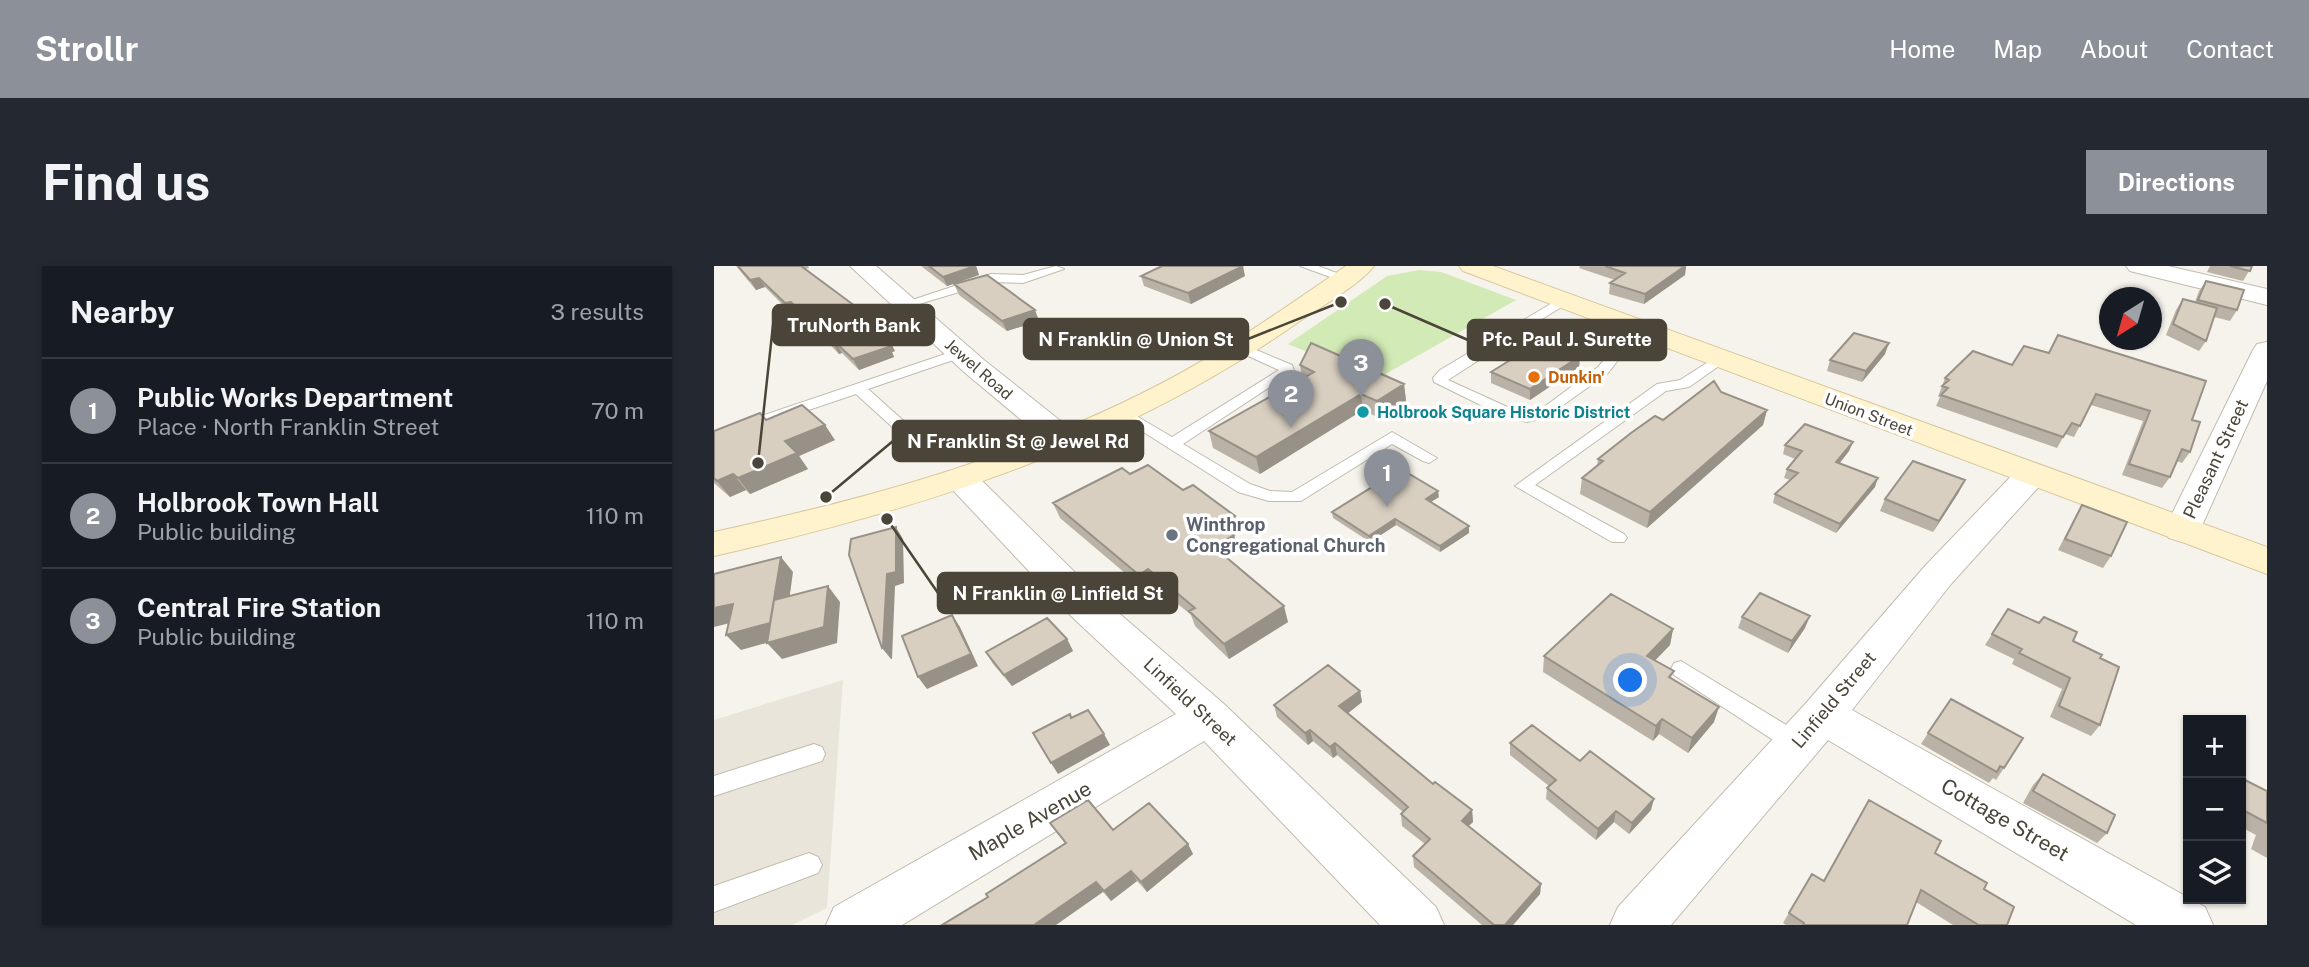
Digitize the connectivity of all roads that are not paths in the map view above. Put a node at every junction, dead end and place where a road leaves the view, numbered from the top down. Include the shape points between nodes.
1 (862, 266) edge
2 (1306, 266) edge
3 (1471, 266) edge
4 (2138, 266) edge
5 (1058, 269) dead end
6 (1353, 272) edge
7 (2267, 298) edge
8 (1564, 300) junction
9 (905, 304) junction
10 (1533, 320) junction
11 (1648, 331) junction
12 (1242, 348) junction
13 (2267, 350) edge
14 (1617, 352) junction
15 (960, 353) junction
16 (1721, 358) junction
17 (858, 387) junction
18 (1123, 414) junction
19 (714, 437) edge
20 (1066, 441) junction
21 (1173, 443) junction
22 (928, 451) dead end
23 (1429, 458) dead end
24 (2031, 475) junction
25 (962, 480) junction
26 (2182, 530) junction
27 (1618, 538) dead end
28 (714, 544) edge
29 (2267, 561) edge
30 (1681, 669) dead end
31 (1208, 717) junction
32 (1811, 729) junction
33 (814, 754) dead end
34 (714, 786) edge
35 (809, 865) dead end
36 (714, 899) edge
37 (853, 925) edge
38 (1417, 925) edge
39 (1637, 925) edge
40 (2186, 925) edge

1 - 9 street, Jewel Road
2 - 6 lane
3 - 8 main road, Union Street
4 - 7 street
5 - 9 lane via 1023,279 991,278
6 - 12 main road
8 - 10 lane
8 - 11 main road, Union Street
9 - 15 street, Jewel Road
10 - 14 lane
10 - 14 lane via 1446,373 1528,408
11 - 14 lane
11 - 16 main road, Union Street
12 - 18 main road
12 - 21 lane via 1285,366 1287,371
13 - 26 street, Pleasant Street
15 - 17 lane
15 - 20 street, Jewel Road
16 - 24 main road, Union Street
16 - 27 lane via 1684,384 1662,387 1522,486
17 - 19 lane
17 - 22 lane
18 - 20 main road
18 - 21 lane
20 - 25 main road
21 - 23 lane via 1244,488 1269,496 1295,497 1392,437
24 - 26 main road, Union Street
24 - 32 street, Linfield Street via 1938,575
25 - 28 main road via 835,517
25 - 31 street, Linfield Street via 1085,606
26 - 29 main road, Union Street
30 - 32 lane
31 - 37 street, Maple Avenue
31 - 38 street, Linfield Street
32 - 39 street, Linfield Street
32 - 40 street, Cottage Street
33 - 34 lane
35 - 36 lane

